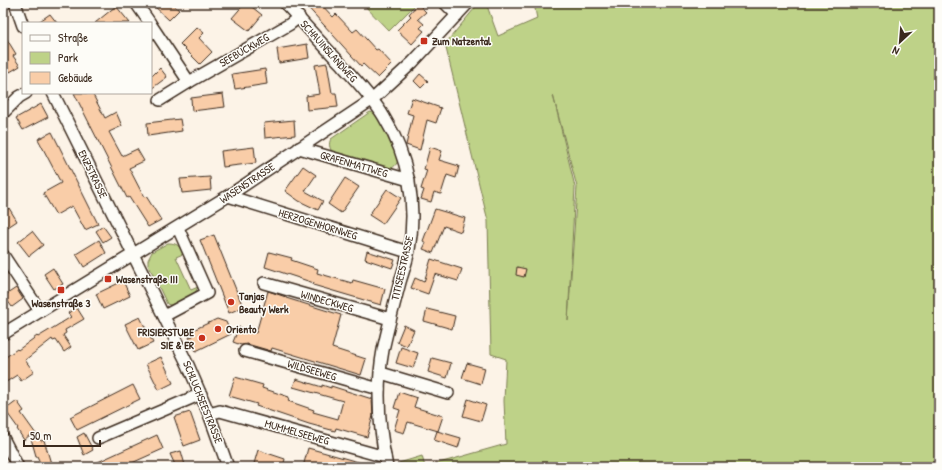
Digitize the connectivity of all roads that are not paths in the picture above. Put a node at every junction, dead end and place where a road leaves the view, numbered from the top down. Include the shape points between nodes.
1 (15, 3) edge
2 (136, 3) edge
3 (285, 3) edge
4 (444, 3) edge
5 (468, 3) edge
6 (456, 15) junction
7 (299, 18) junction
8 (149, 22) edge
9 (22, 23) edge
10 (152, 27) edge
11 (189, 82) junction
12 (24, 94) edge
13 (53, 94) edge
14 (372, 98) junction
15 (160, 100) dead end
16 (3, 113) edge
17 (299, 148) junction
18 (409, 180) junction
19 (228, 196) junction
20 (178, 228) junction
21 (408, 252) junction
22 (3, 255) edge
23 (133, 255) junction
24 (264, 283) dead end
25 (40, 311) junction
26 (164, 316) junction
27 (390, 319) junction
28 (3, 334) edge
29 (244, 351) dead end
30 (381, 373) junction
31 (379, 389) junction
32 (448, 393) dead end
33 (201, 394) junction
34 (209, 414) junction
35 (3, 438) edge
36 (98, 438) dead end
37 (386, 462) edge
38 (18, 467) edge
39 (228, 467) edge

1 - 9 street
2 - 8 street
3 - 7 street, SCHAUINSLANDWEG
4 - 6 street
5 - 6 street, WASENSTRASSE
6 - 14 street, WASENSTRASSE via 400,74
7 - 11 street, SEEBUCKWEG
7 - 14 street, SCHAUINSLANDWEG
10 - 11 street
11 - 15 street, SEEBUCKWEG
12 - 16 street
13 - 23 street, ENZSTRASSE
14 - 17 street, WASENSTRASSE
14 - 18 street, TITISEESTRASSE via 395,138
17 - 18 street, GRAFENMATTWEG
17 - 19 street, WASENSTRASSE
18 - 21 street, TITISEESTRASSE via 412,227
19 - 20 street, WASENSTRASSE
19 - 21 street, HERZOGENHORNWEG
20 - 23 street, WASENSTRASSE
20 - 26 street via 207,293
21 - 27 street, TITISEESTRASSE
22 - 25 street
23 - 25 street, WASENSTRASSE
23 - 26 street, SCHLUCHSEESTRASSE
24 - 27 street, WINDECKWEG
25 - 28 street, WASENSTRASSE
26 - 33 street, SCHLUCHSEESTRASSE
27 - 30 street, TITISEESTRASSE
29 - 31 street, WILDSEEWEG
30 - 31 street, TITISEESTRASSE
30 - 32 street
31 - 37 street, TITISEESTRASSE
33 - 34 street, SCHLUCHSEESTRASSE
33 - 36 street
34 - 37 street, MUMMELSEEWEG via 220,411
34 - 39 street, SCHLUCHSEESTRASSE
35 - 38 street

